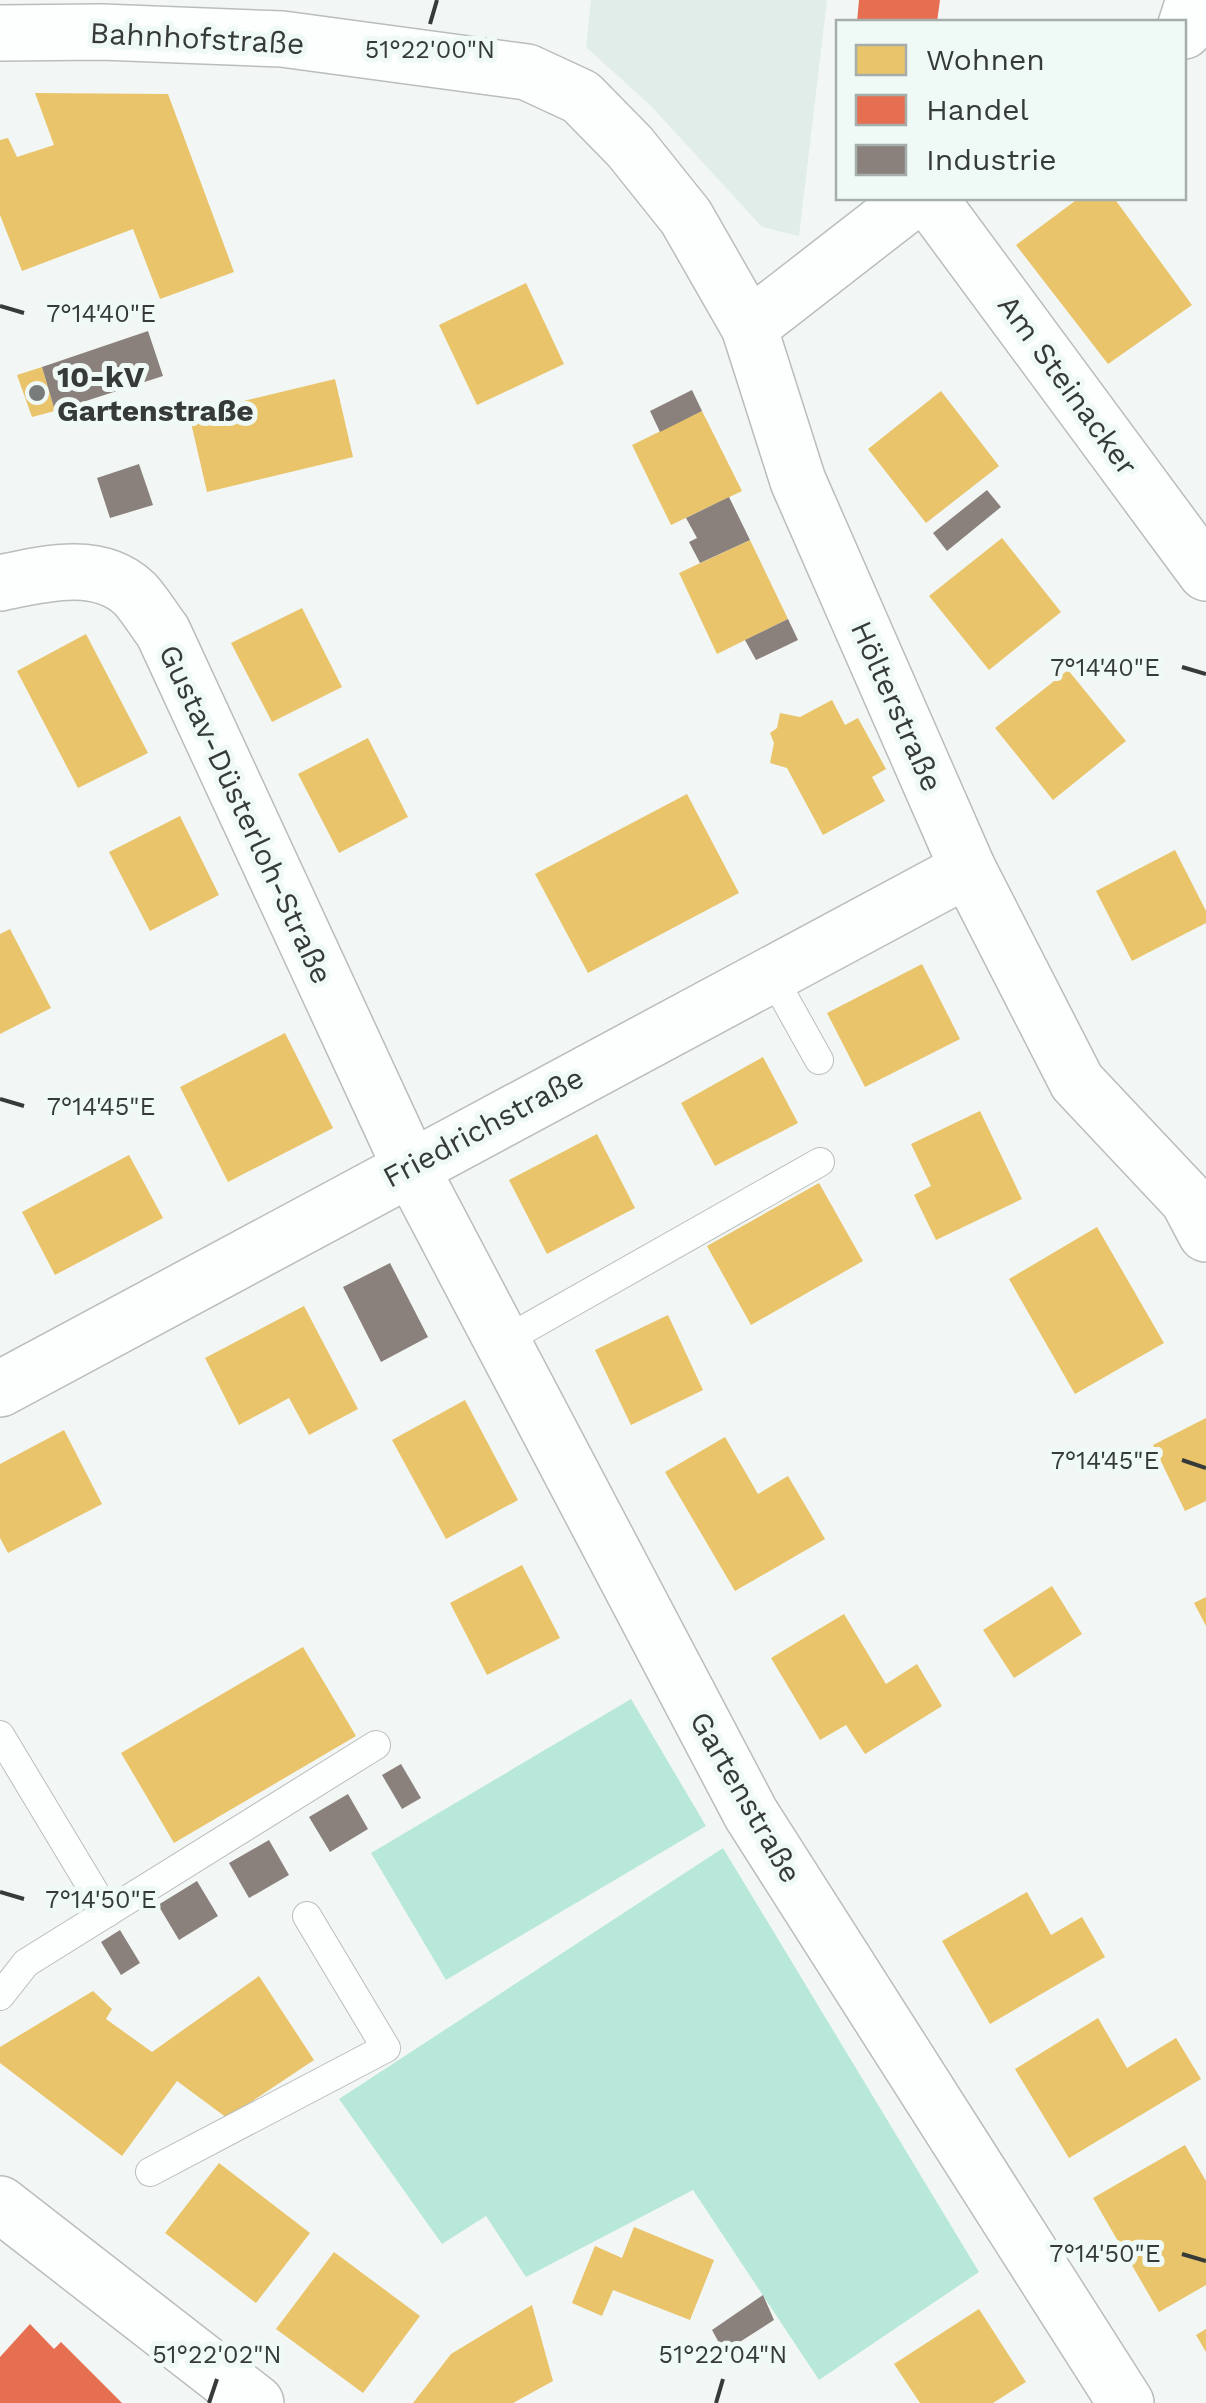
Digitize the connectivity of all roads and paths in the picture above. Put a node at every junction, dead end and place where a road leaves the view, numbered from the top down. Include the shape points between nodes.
1 (1194, 0) edge
2 (1186, 24) edge
3 (0, 33) edge
4 (912, 200) edge
5 (930, 200) edge
6 (749, 328) junction
7 (1206, 573) edge
8 (0, 583) edge
9 (968, 869) junction
10 (771, 974) junction
11 (818, 1060) dead end
12 (820, 1162) dead end
13 (410, 1166) junction
14 (1206, 1234) edge
15 (502, 1342) junction
16 (0, 1389) edge
17 (0, 1735) edge
18 (376, 1746) dead end
19 (107, 1913) junction
20 (307, 1916) dead end
21 (0, 1996) edge
22 (150, 2172) dead end
23 (0, 2204) edge
24 (256, 2403) edge
25 (1126, 2403) edge

1 - 2 street
3 - 6 street, Bahnhofstraße via 282,39 526,72 581,97 630,147 686,218
4 - 6 street
5 - 7 street, Am Steinacker
6 - 9 street, Hölterstraße via 798,481
8 - 13 street, Gustav-Düsterloh-Straße via 55,571 106,575 134,593 163,632
9 - 10 street, Friedrichstraße
9 - 14 street, Hölterstraße via 1077,1082 1188,1200
10 - 11 lane
10 - 13 street, Friedrichstraße
12 - 15 lane
13 - 15 street, Gartenstraße
13 - 16 street, Friedrichstraße
15 - 25 street, Gartenstraße via 750,1814
17 - 19 lane
18 - 19 lane
19 - 21 lane via 26,1963
20 - 22 lane via 386,2048
23 - 24 street

